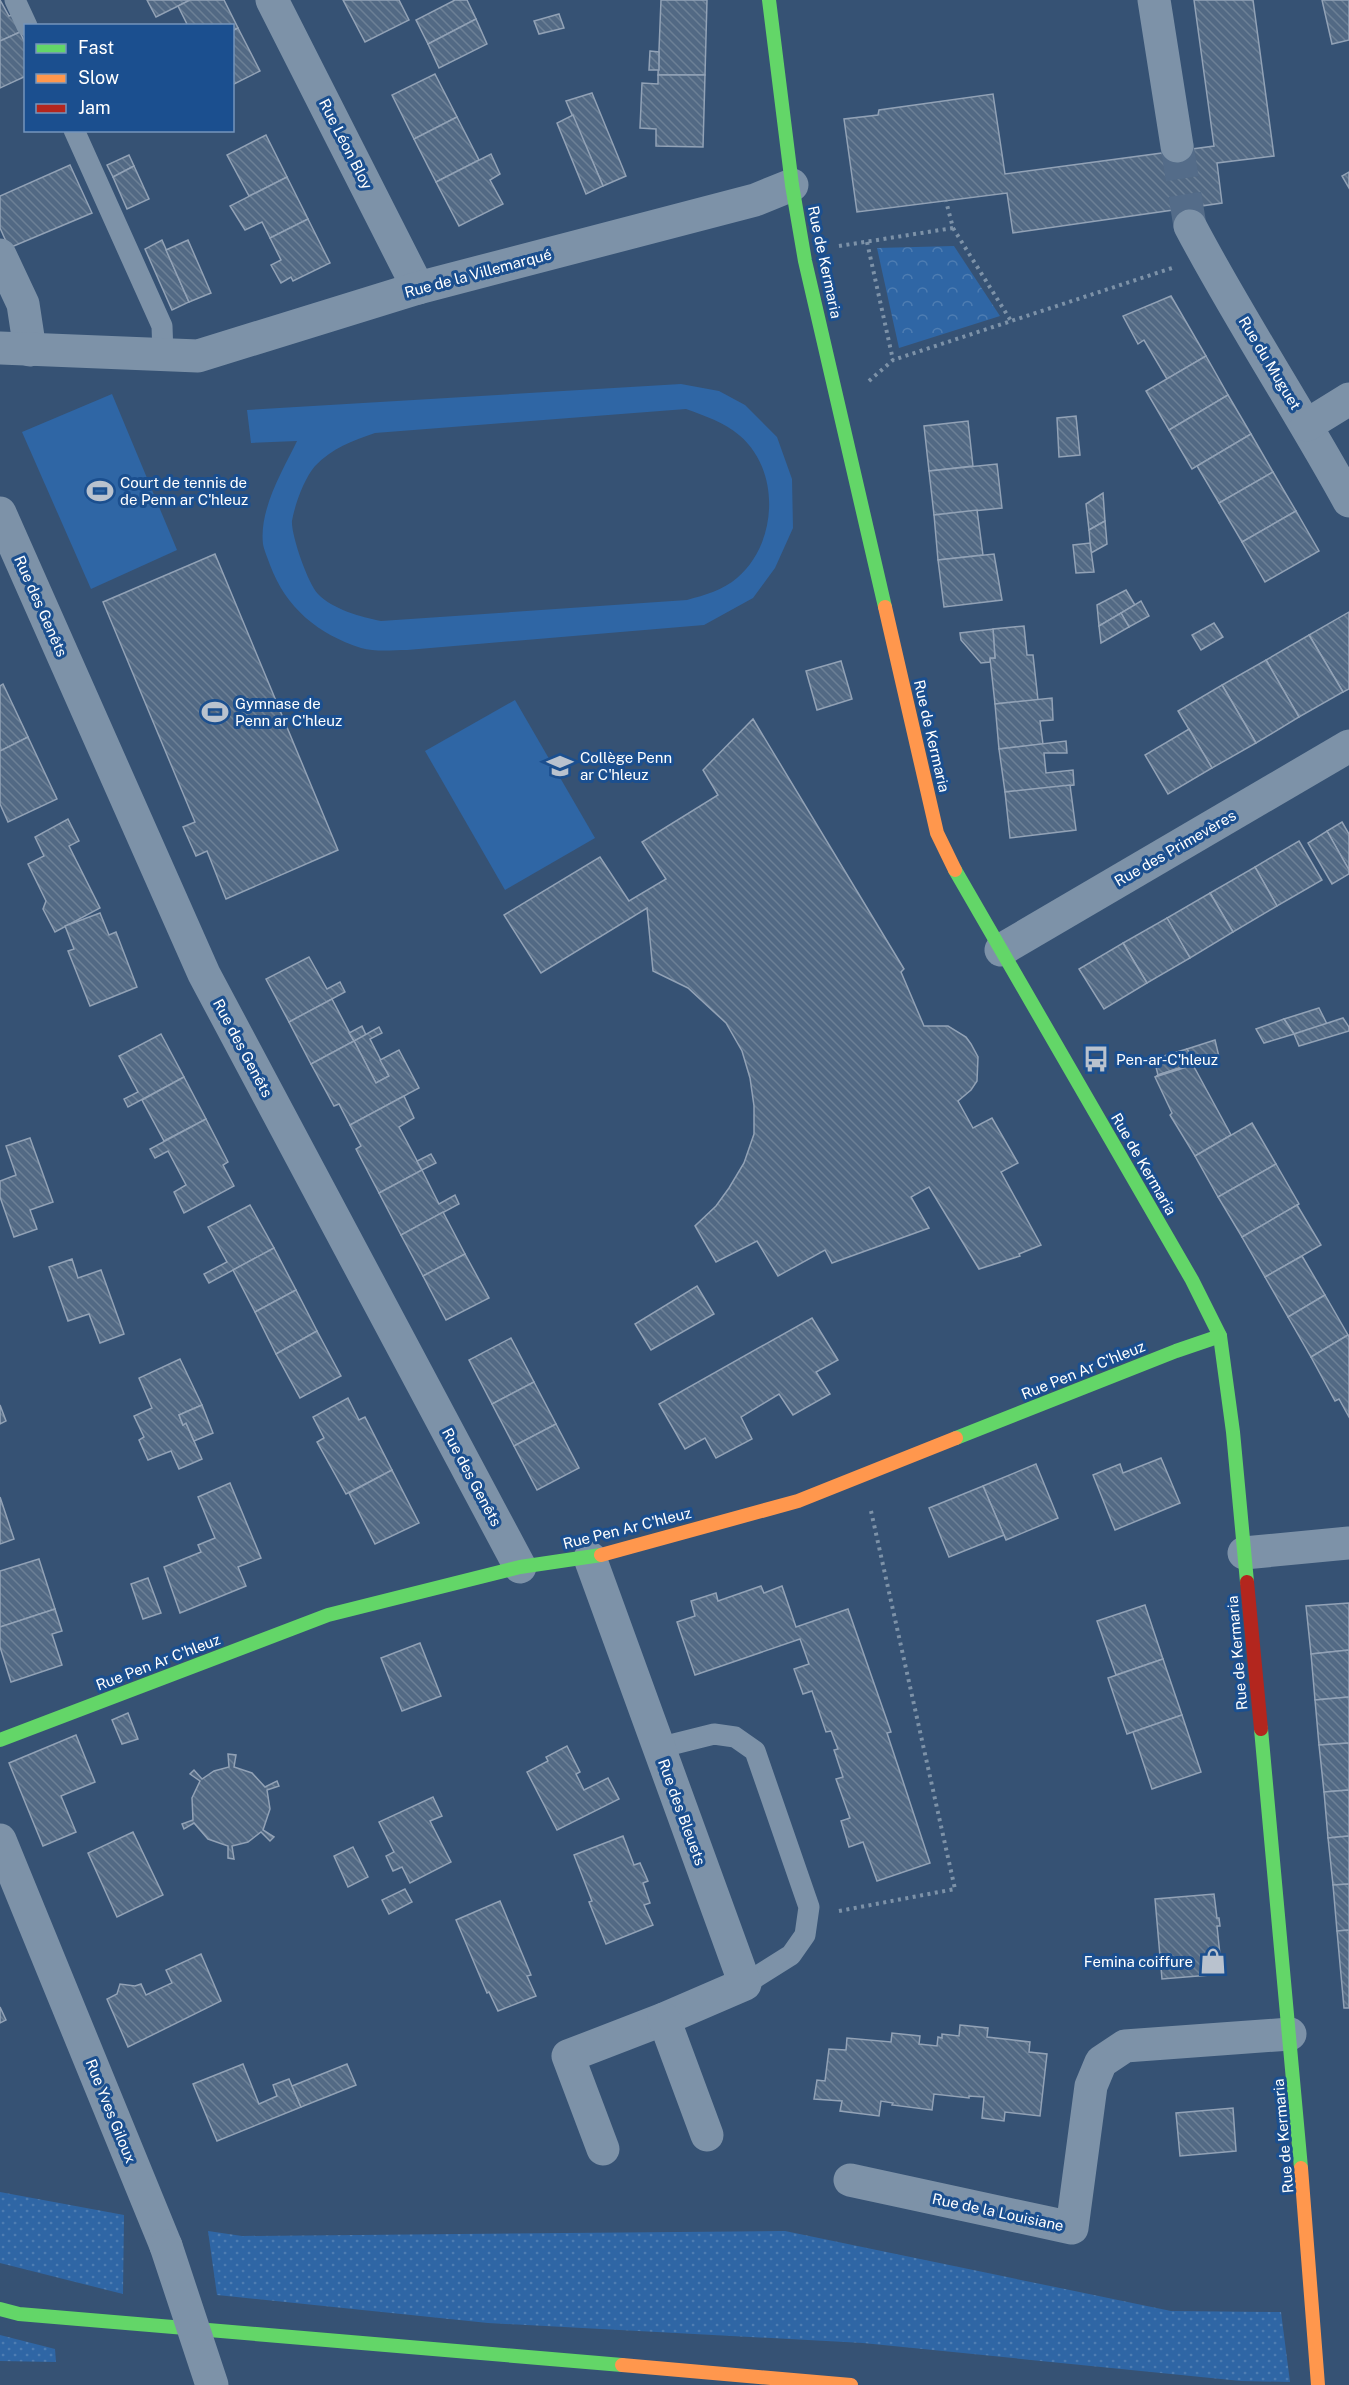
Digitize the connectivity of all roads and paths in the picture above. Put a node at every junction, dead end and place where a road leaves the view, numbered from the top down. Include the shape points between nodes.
1 (15, 0) edge
2 (272, 0) edge
3 (769, 0) edge
4 (1154, 0) edge
5 (26, 24) edge
6 (75, 132) edge
7 (1177, 146) tunnel mouth
8 (792, 185) junction
9 (946, 201) dead end
10 (1190, 226) tunnel mouth
11 (953, 228) junction
12 (867, 242) junction
13 (834, 247) dead end
14 (0, 255) edge
15 (1207, 259) junction
16 (418, 288) junction
17 (1011, 321) junction
18 (15, 349) edge
19 (163, 355) junction
20 (893, 360) junction
21 (1349, 399) edge
22 (840, 408) junction
23 (1307, 425) junction
24 (1349, 501) edge
25 (0, 513) edge
26 (1349, 746) edge
27 (1001, 950) junction
28 (1220, 1336) junction
29 (864, 1475) junction
30 (1349, 1543) edge
31 (1244, 1553) junction
32 (590, 1558) junction
33 (520, 1567) junction
34 (0, 1740) edge
35 (658, 1748) junction
36 (0, 1840) edge
37 (809, 1907) junction
38 (745, 1984) junction
39 (664, 2019) junction
40 (1290, 2034) junction
41 (707, 2135) dead end
42 (603, 2149) dead end
43 (850, 2180) dead end
44 (0, 2308) edge
45 (212, 2385) edge
46 (850, 2385) edge
47 (1318, 2385) edge

1 - 5 lane
2 - 16 street, Rue Léon Bloy
3 - 8 main road, Rue de Kermaria
4 - 7 street
6 - 19 lane via 162,326
8 - 16 street, Rue de la Villemarqué via 755,200
8 - 22 main road, Rue de Kermaria via 805,261
9 - 11 path
10 - 15 street, Rue du Muguet
11 - 12 path
11 - 17 path
12 - 13 path
12 - 20 path
14 - 18 street, Rue de la Villemarqué via 23,304
15 - 17 path
15 - 23 street, Rue du Muguet
16 - 19 street, Rue de la Villemarqué via 198,356
17 - 20 path
18 - 19 street, Rue de la Villemarqué
20 - 22 path
21 - 23 street
22 - 27 main road, Rue de Kermaria via 937,833
23 - 24 street, Rue du Muguet
25 - 33 street, Rue des Genêts via 204,974
26 - 27 street, Rue des Primevères
27 - 28 main road, Rue de Kermaria via 1192,1280
28 - 29 main road, Rue Pen Ar C'hleuz
28 - 31 main road, Rue de Kermaria
29 - 32 main road, Rue Pen Ar C'hleuz via 798,1502
29 - 37 path via 955,1889 833,1912
30 - 31 street
31 - 40 main road, Rue de Kermaria
32 - 33 main road, Rue Pen Ar C'hleuz
32 - 35 street, Rue des Bleuets
33 - 34 main road, Rue Pen Ar C'hleuz via 328,1615
35 - 37 lane via 714,1734 735,1737 755,1751
35 - 38 street, Rue des Bleuets
36 - 45 street, Rue Yves Giloux, bridge via 166,2246
37 - 38 lane via 805,1935 791,1956
38 - 39 street
39 - 41 street
39 - 42 street via 568,2056
40 - 43 street, Rue de la Louisiane via 1125,2046 1101,2062 1091,2086 1072,2228
40 - 47 main road, Rue de Kermaria
44 - 46 main road via 19,2314

